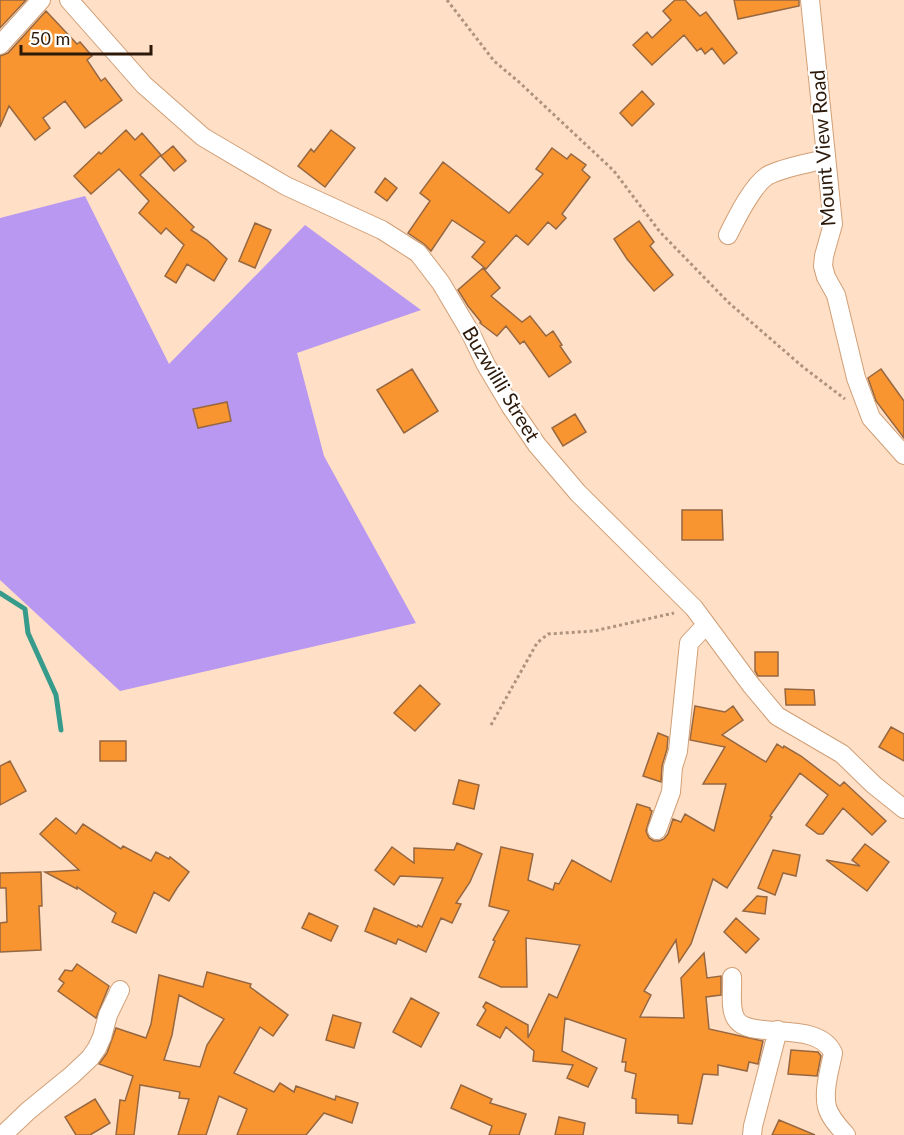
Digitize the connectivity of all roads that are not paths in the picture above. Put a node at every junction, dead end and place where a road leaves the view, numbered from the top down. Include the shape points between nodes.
1 (41, 0) edge
2 (69, 0) edge
3 (810, 0) edge
4 (0, 45) edge
5 (825, 159) junction
6 (728, 235) dead end
7 (904, 455) edge
8 (706, 625) junction
9 (904, 809) edge
10 (657, 830) dead end
11 (732, 977) dead end
12 (120, 990) dead end
13 (778, 1030) junction
14 (4, 1129) edge
15 (752, 1135) edge
16 (846, 1135) edge

1 - 4 street
2 - 8 street, Buzwilili Street via 144,85 203,136 286,186 382,230 418,253 441,283 511,408 537,445
3 - 5 street, Mount View Road
5 - 6 street via 766,177 749,197
5 - 7 street, Mount View Road via 833,224 823,266 836,295 856,378 871,418
8 - 9 street, Buzwilili Street via 777,716 842,754
8 - 10 street via 689,643 671,792
11 - 13 street via 737,1021 754,1028
12 - 14 street via 90,1058
13 - 15 street
13 - 16 street via 812,1036 830,1047 833,1053 827,1107

